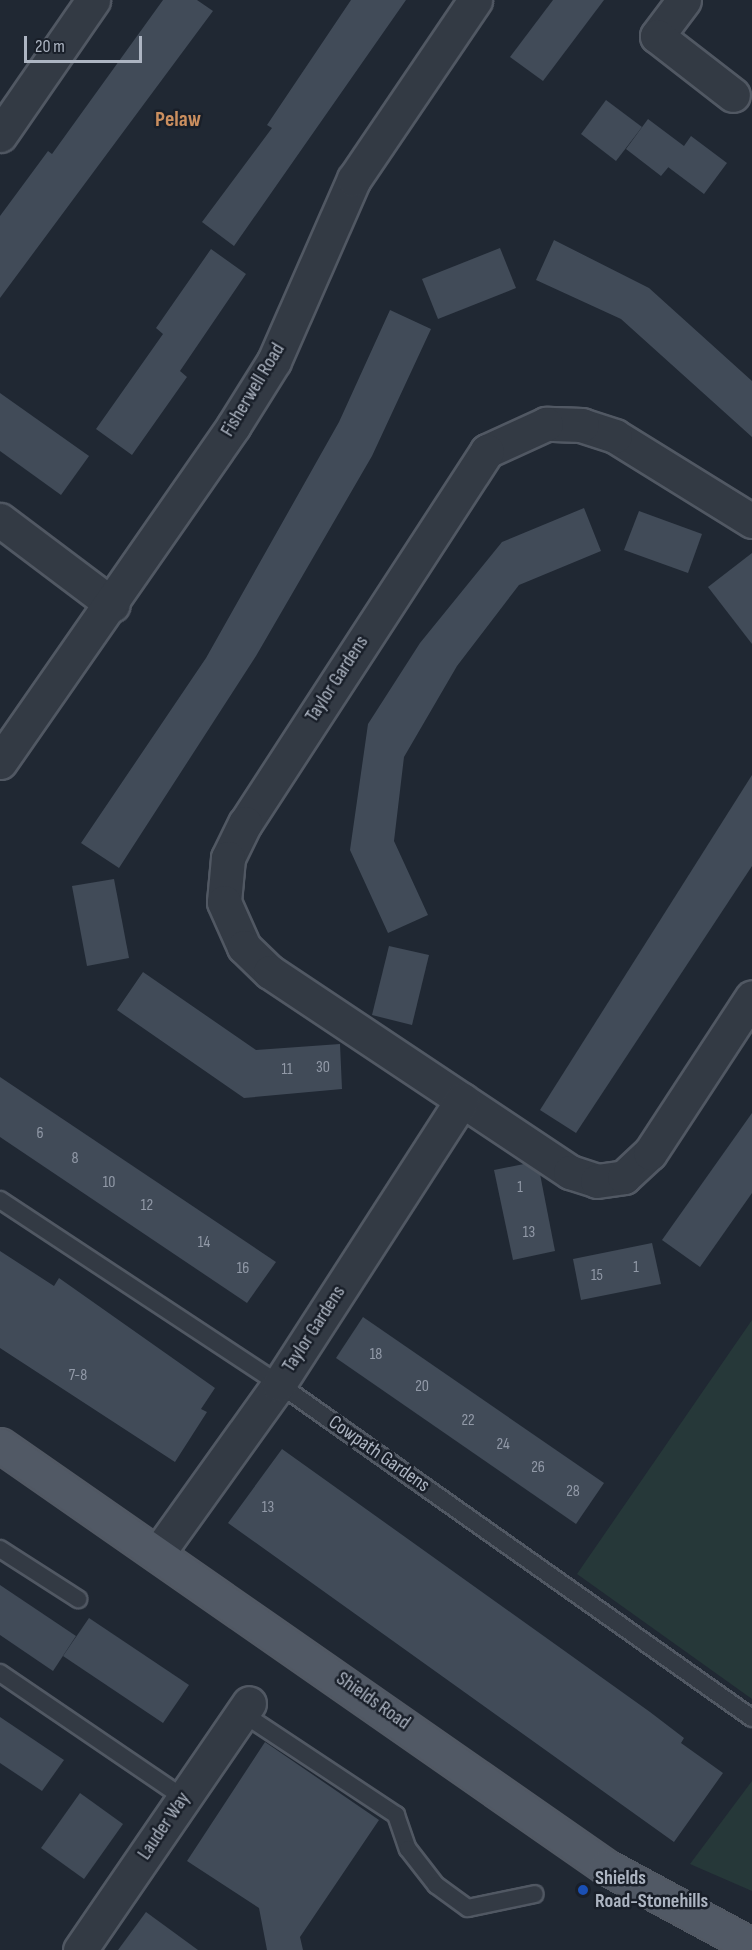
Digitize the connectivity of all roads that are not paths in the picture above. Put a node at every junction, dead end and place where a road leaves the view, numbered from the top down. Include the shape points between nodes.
1 (93, 0) edge
2 (475, 0) edge
3 (684, 0) edge
4 (734, 95) dead end
5 (0, 135) edge
6 (0, 520) edge
7 (752, 521) edge
8 (113, 605) junction
9 (0, 762) edge
10 (752, 997) edge
11 (462, 1100) junction
12 (0, 1200) edge
13 (279, 1384) junction
14 (0, 1445) edge
15 (0, 1549) edge
16 (158, 1553) junction
17 (78, 1599) dead end
18 (0, 1673) edge
19 (245, 1708) joint
20 (752, 1718) edge
21 (184, 1798) junction
22 (535, 1894) dead end
23 (752, 1946) edge
24 (80, 1950) edge

1 - 5 street
2 - 8 street, Fisherwell Road via 354,179 274,361
3 - 4 street via 657,36
6 - 8 street
7 - 11 street, Taylor Gardens via 615,436 582,425 546,424 512,435 487,451 469,473 245,823 228,858 224,902 244,947 270,972
8 - 9 street, Fisherwell Road
10 - 11 street, Taylor Gardens via 650,1153 624,1177 597,1181 570,1172
11 - 13 street, Taylor Gardens
12 - 13 lane, Cowpath Gardens
13 - 16 street, Taylor Gardens
13 - 20 lane, Cowpath Gardens
14 - 16 main road, Shields Road
15 - 17 lane
16 - 23 main road, Shields Road via 606,1867
18 - 21 lane
19 - 21 street, Lauder Way
19 - 22 lane via 396,1815 408,1849 436,1885 468,1908
21 - 24 street, Lauder Way

